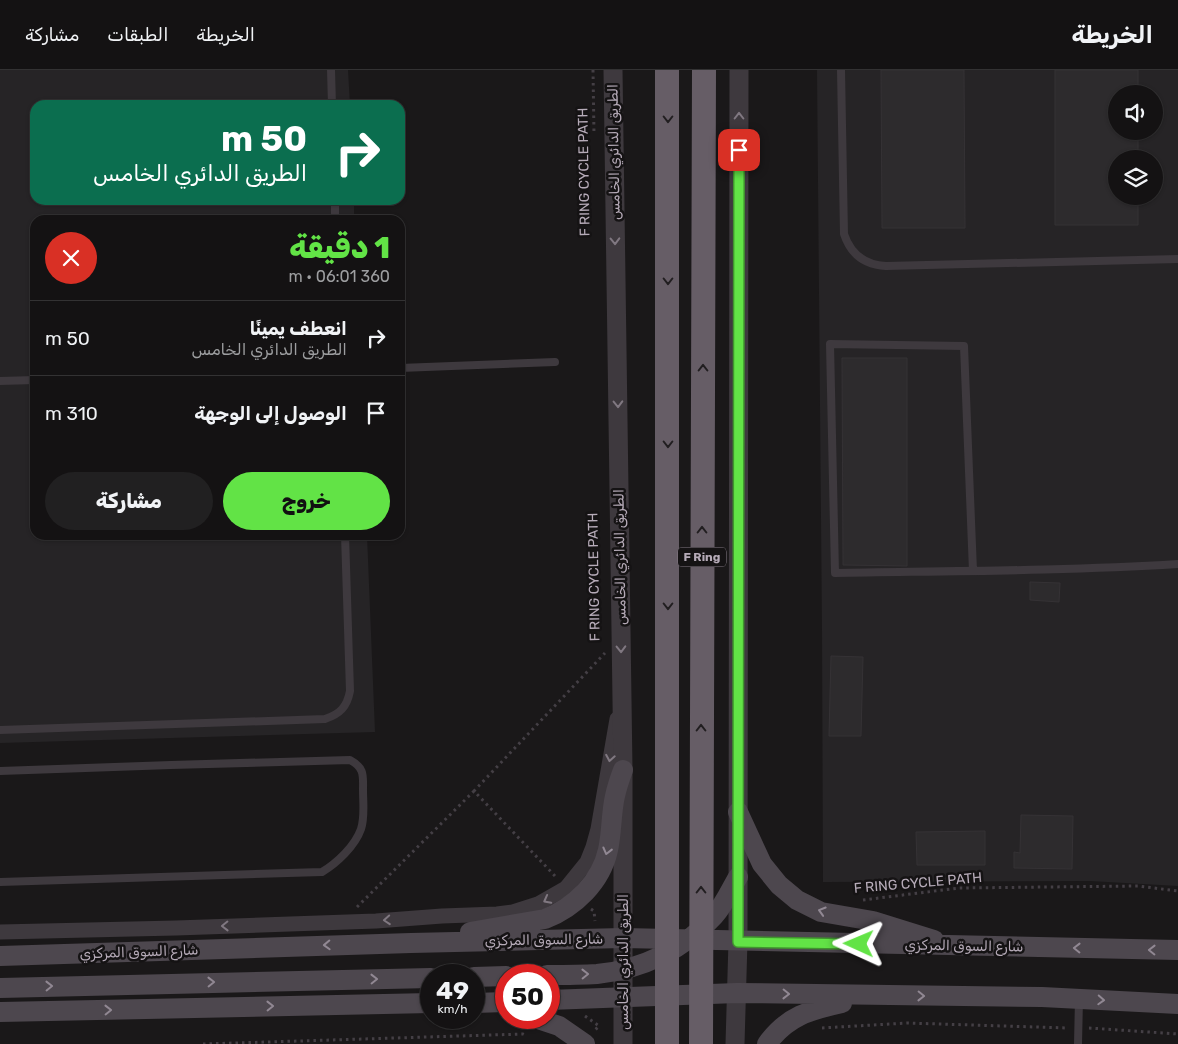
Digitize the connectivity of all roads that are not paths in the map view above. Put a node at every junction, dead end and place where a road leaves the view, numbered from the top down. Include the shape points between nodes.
1 (331, 70) edge
2 (613, 70) edge
3 (668, 70) edge
4 (704, 70) edge
5 (739, 70) edge
6 (841, 70) edge
7 (332, 100) edge
8 (1178, 259) edge
9 (555, 362) dead end
10 (405, 368) edge
11 (30, 380) edge
12 (0, 381) edge
13 (345, 540) edge
14 (1178, 564) edge
15 (973, 570) junction
16 (621, 693) junction
17 (0, 730) edge
18 (623, 770) junction
19 (0, 771) edge
20 (738, 812) junction
21 (738, 877) junction
22 (0, 882) edge
23 (574, 893) junction
24 (0, 932) edge
25 (623, 938) junction
26 (689, 940) junction
27 (738, 942) junction
28 (411, 943) junction
29 (953, 946) junction
30 (1178, 950) edge
31 (0, 956) edge
32 (623, 969) junction
33 (560, 975) edge
34 (420, 978) edge
35 (0, 988) edge
36 (737, 993) junction
37 (873, 995) junction
38 (623, 996) junction
39 (560, 999) edge
40 (1078, 999) junction
41 (420, 1003) edge
42 (1178, 1004) edge
43 (2, 1013) edge
44 (560, 1027) edge
45 (584, 1043) edge
46 (623, 1044) edge
47 (667, 1044) edge
48 (702, 1044) edge
49 (735, 1044) edge
50 (767, 1044) edge
51 (1078, 1044) edge

1 - 7 lane
2 -> 16 street, الطريق الدائري الخامس
3 -> 47 highway, F Ring, bridge
48 -> 4 highway, F Ring, bridge
20 -> 5 street
6 - 8 lane via 844,234 848,245 864,261 886,266
9 - 10 lane
11 - 12 lane
13 - 17 lane via 350,691 343,710 335,716 325,719
14 - 15 lane
15 - 15 lane via 835,573 830,344 964,346
16 - 18 street, الطريق الدائري الخامس
16 -> 23 street, شارع السوق المركزي via 594,847
18 -> 23 main road via 615,793 603,868 593,883
18 - 25 street, الطريق الدائري الخامس
19 - 22 lane via 350,760 362,772 364,816 361,830 350,847 322,872
20 - 21 street
29 -> 20 main road via 873,921 820,912 797,900 762,864
21 - 26 main road via 715,915
21 - 27 street
23 -> 24 street, شارع السوق المركزي via 497,914 273,925
23 - 28 main road via 557,914 545,919
25 - 26 main road, شارع السوق المركزي
25 - 28 main road, شارع السوق المركزي
25 - 32 street, الطريق الدائري الخامس
26 - 27 main road, شارع السوق المركزي
26 - 32 main road via 655,959
27 - 29 main road, شارع السوق المركزي
27 - 36 street
28 -> 31 main road, شارع السوق المركزي
30 -> 29 main road, شارع السوق المركزي
33 -> 32 main road via 597,974
32 - 38 street, الطريق الدائري الخامس
35 -> 34 main road
36 -> 37 main road
36 - 38 main road
36 - 49 street
37 -> 40 main road
37 - 50 main road via 811,1010 786,1024
38 - 39 main road
38 - 46 street, الطريق الدائري الخامس
40 -> 42 main road
40 - 51 lane
43 -> 41 main road
44 - 45 main road

